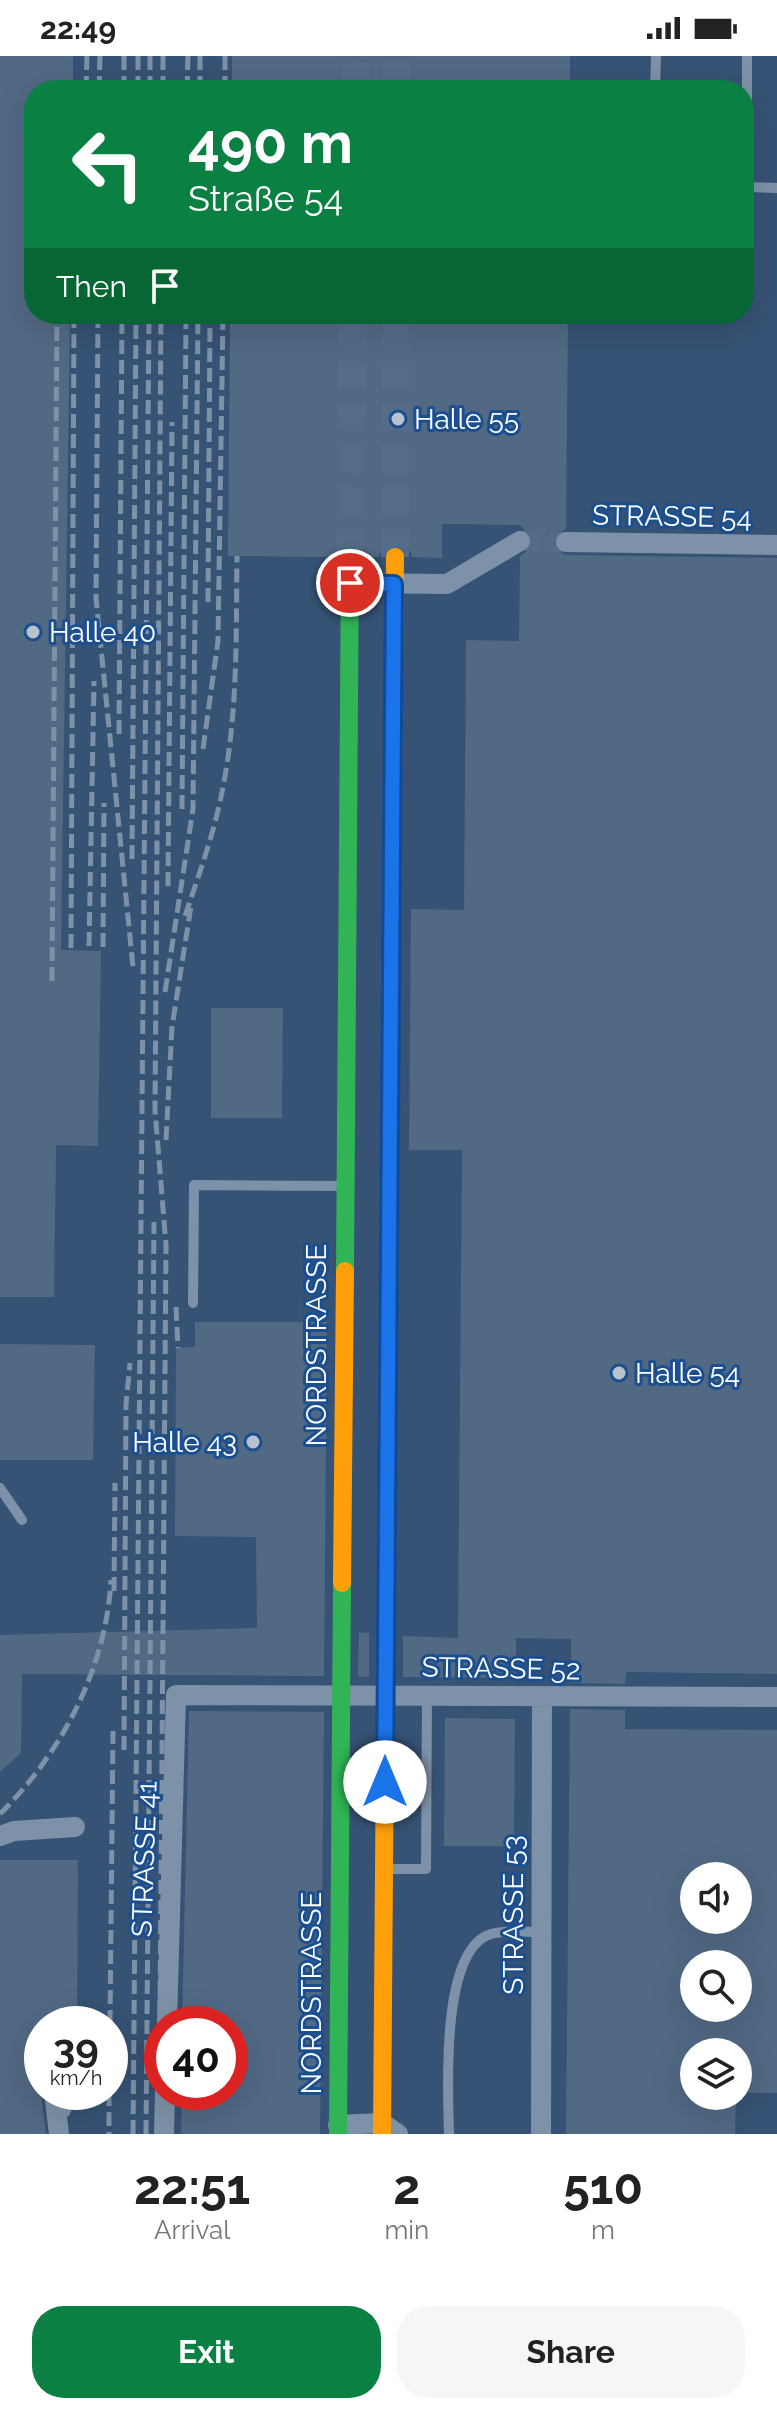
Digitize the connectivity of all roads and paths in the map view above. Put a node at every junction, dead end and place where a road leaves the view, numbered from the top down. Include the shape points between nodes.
1 (656, 56) edge
2 (747, 56) edge
3 (655, 80) edge
4 (747, 80) edge
5 (754, 187) edge
6 (777, 188) edge
7 (520, 541) tunnel mouth
8 (566, 542) tunnel mouth
9 (777, 545) edge
10 (350, 557) tunnel mouth
11 (395, 557) tunnel mouth
12 (350, 583) junction
13 (394, 584) junction
14 (369, 924) junction
15 (368, 979) junction
16 (345, 1186) junction
17 (193, 1303) dead end
18 (0, 1488) edge
19 (22, 1520) dead end
20 (341, 1694) junction
21 (176, 1695) joint
22 (385, 1695) junction
23 (427, 1695) junction
24 (542, 1697) junction
25 (777, 1697) edge
26 (75, 1827) dead end
27 (0, 1836) edge
28 (384, 1869) junction
29 (541, 1932) junction
30 (167, 2006) edge
31 (56, 2110) edge
32 (165, 2110) edge
33 (338, 2129) edge
34 (387, 2130) edge
35 (59, 2134) edge
36 (164, 2134) edge
37 (449, 2134) edge
38 (541, 2134) edge

1 - 3 lane
2 - 4 lane
5 - 6 lane
7 - 13 street via 447,584
8 - 9 street, STRASSE 54
10 - 12 street, NORDSTRASSE
11 - 13 street, NORDSTRASSE
12 - 13 street
12 - 14 street, NORDSTRASSE
13 - 14 street, NORDSTRASSE
14 - 15 street, NORDSTRASSE
14 - 15 street, NORDSTRASSE
15 - 16 street, NORDSTRASSE
15 - 22 street, NORDSTRASSE
16 - 17 lane via 194,1185
16 - 20 street, NORDSTRASSE
18 - 19 lane
20 - 21 street, STRASSE 52
20 - 22 street, STRASSE 52
20 - 33 street, NORDSTRASSE
21 - 30 street, STRASSE 41
22 - 23 street, STRASSE 52
22 - 28 street, NORDSTRASSE
23 - 24 street, STRASSE 52
23 - 28 lane via 426,1869
24 - 25 street, STRASSE 52
24 - 29 street, STRASSE 53
26 - 27 street
28 - 34 street, NORDSTRASSE
29 - 37 lane via 492,1934 468,1954 455,1987
29 - 38 street, STRASSE 53
31 - 35 street
32 - 36 street
33 - 34 street

